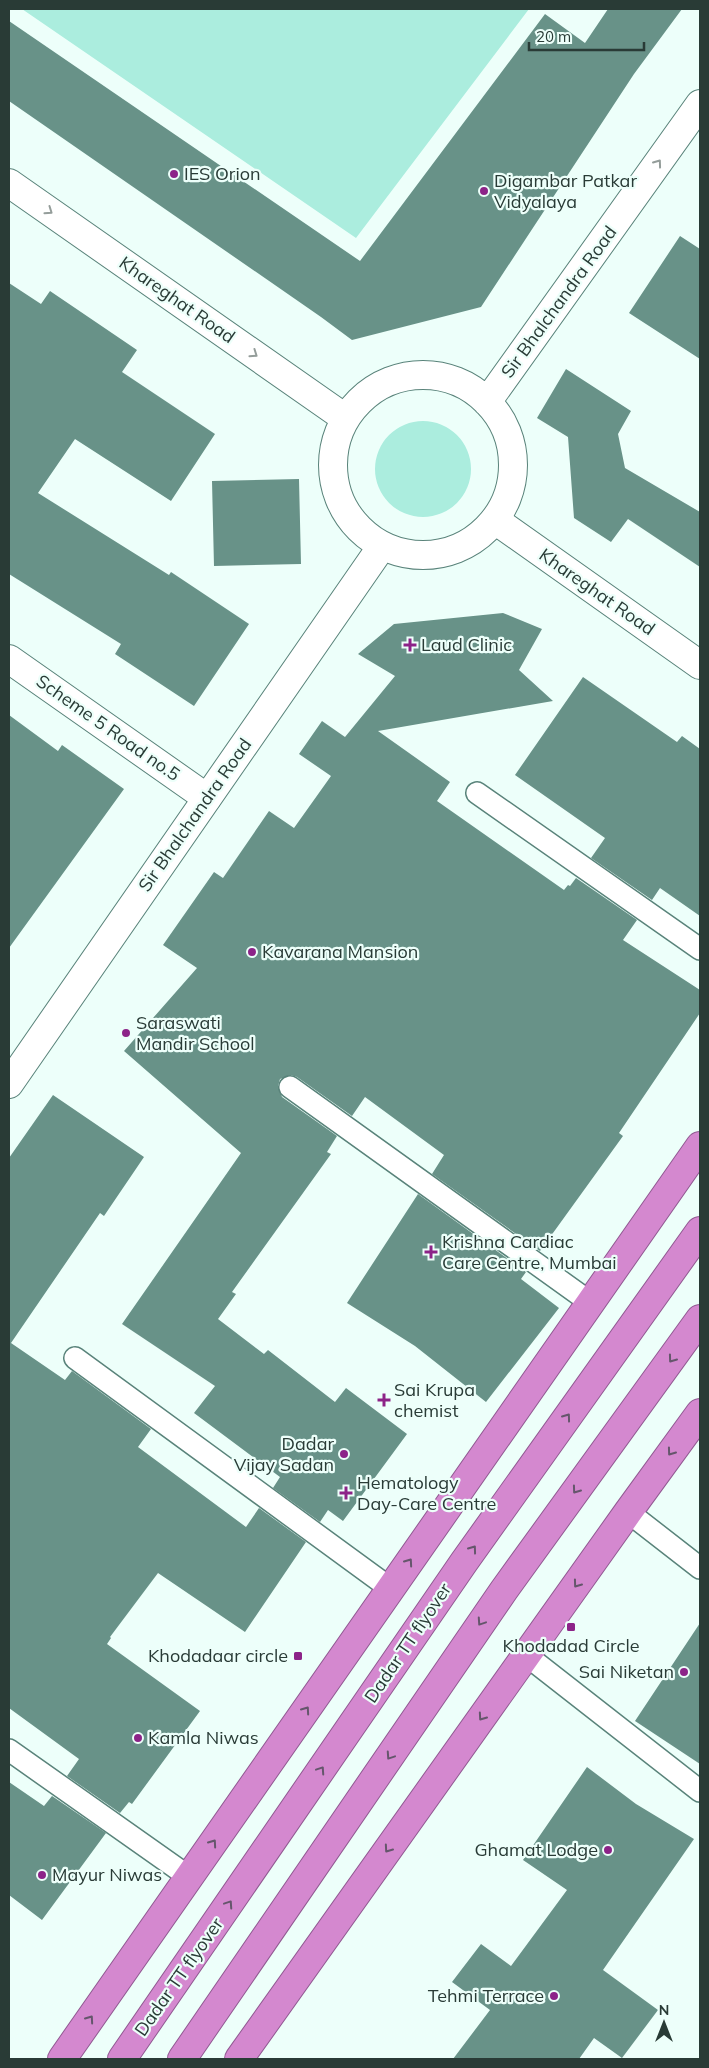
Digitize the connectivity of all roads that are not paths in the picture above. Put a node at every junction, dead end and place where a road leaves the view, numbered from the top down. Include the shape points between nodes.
1 (700, 104) edge
2 (9, 183) edge
3 (487, 402) junction
4 (345, 418) junction
5 (495, 520) junction
6 (382, 546) junction
7 (9, 659) edge
8 (700, 665) edge
9 (477, 793) dead end
10 (207, 798) junction
11 (700, 949) edge
12 (9, 1084) edge
13 (290, 1086) dead end
14 (700, 1146) edge
15 (700, 1231) edge
16 (591, 1303) junction
17 (700, 1319) edge
18 (75, 1358) dead end
19 (700, 1413) edge
20 (628, 1512) junction
21 (700, 1568) edge
22 (391, 1589) junction
23 (526, 1656) junction
24 (9, 1750) edge
25 (700, 1791) edge
26 (190, 1877) junction
27 (62, 2059) edge
28 (122, 2059) edge
29 (182, 2059) edge
30 (239, 2059) edge

3 -> 1 street, Sir Bhalchandra Road
2 -> 4 street, Khareghat Road
3 - 4 street via 462,384 439,378 397,379 368,394
3 - 5 street via 505,427 511,446 512,477 504,506
4 - 6 street via 335,440 332,472 340,502 357,528
5 - 6 street via 473,540 446,553 416,555
5 - 8 street, Khareghat Road
6 - 10 street, Sir Bhalchandra Road
7 - 10 street, Scheme 5 Road no.5
9 - 11 lane
10 - 12 street, Sir Bhalchandra Road
13 - 16 lane
14 - 16 highway
28 -> 15 highway, Dadar TT flyover via 464,1562
22 -> 16 highway
17 -> 29 highway via 504,1590
18 - 22 lane
19 -> 20 highway
20 - 21 lane
20 -> 23 highway
26 -> 22 highway
23 - 25 lane
23 -> 30 highway
24 - 26 lane
27 -> 26 highway

